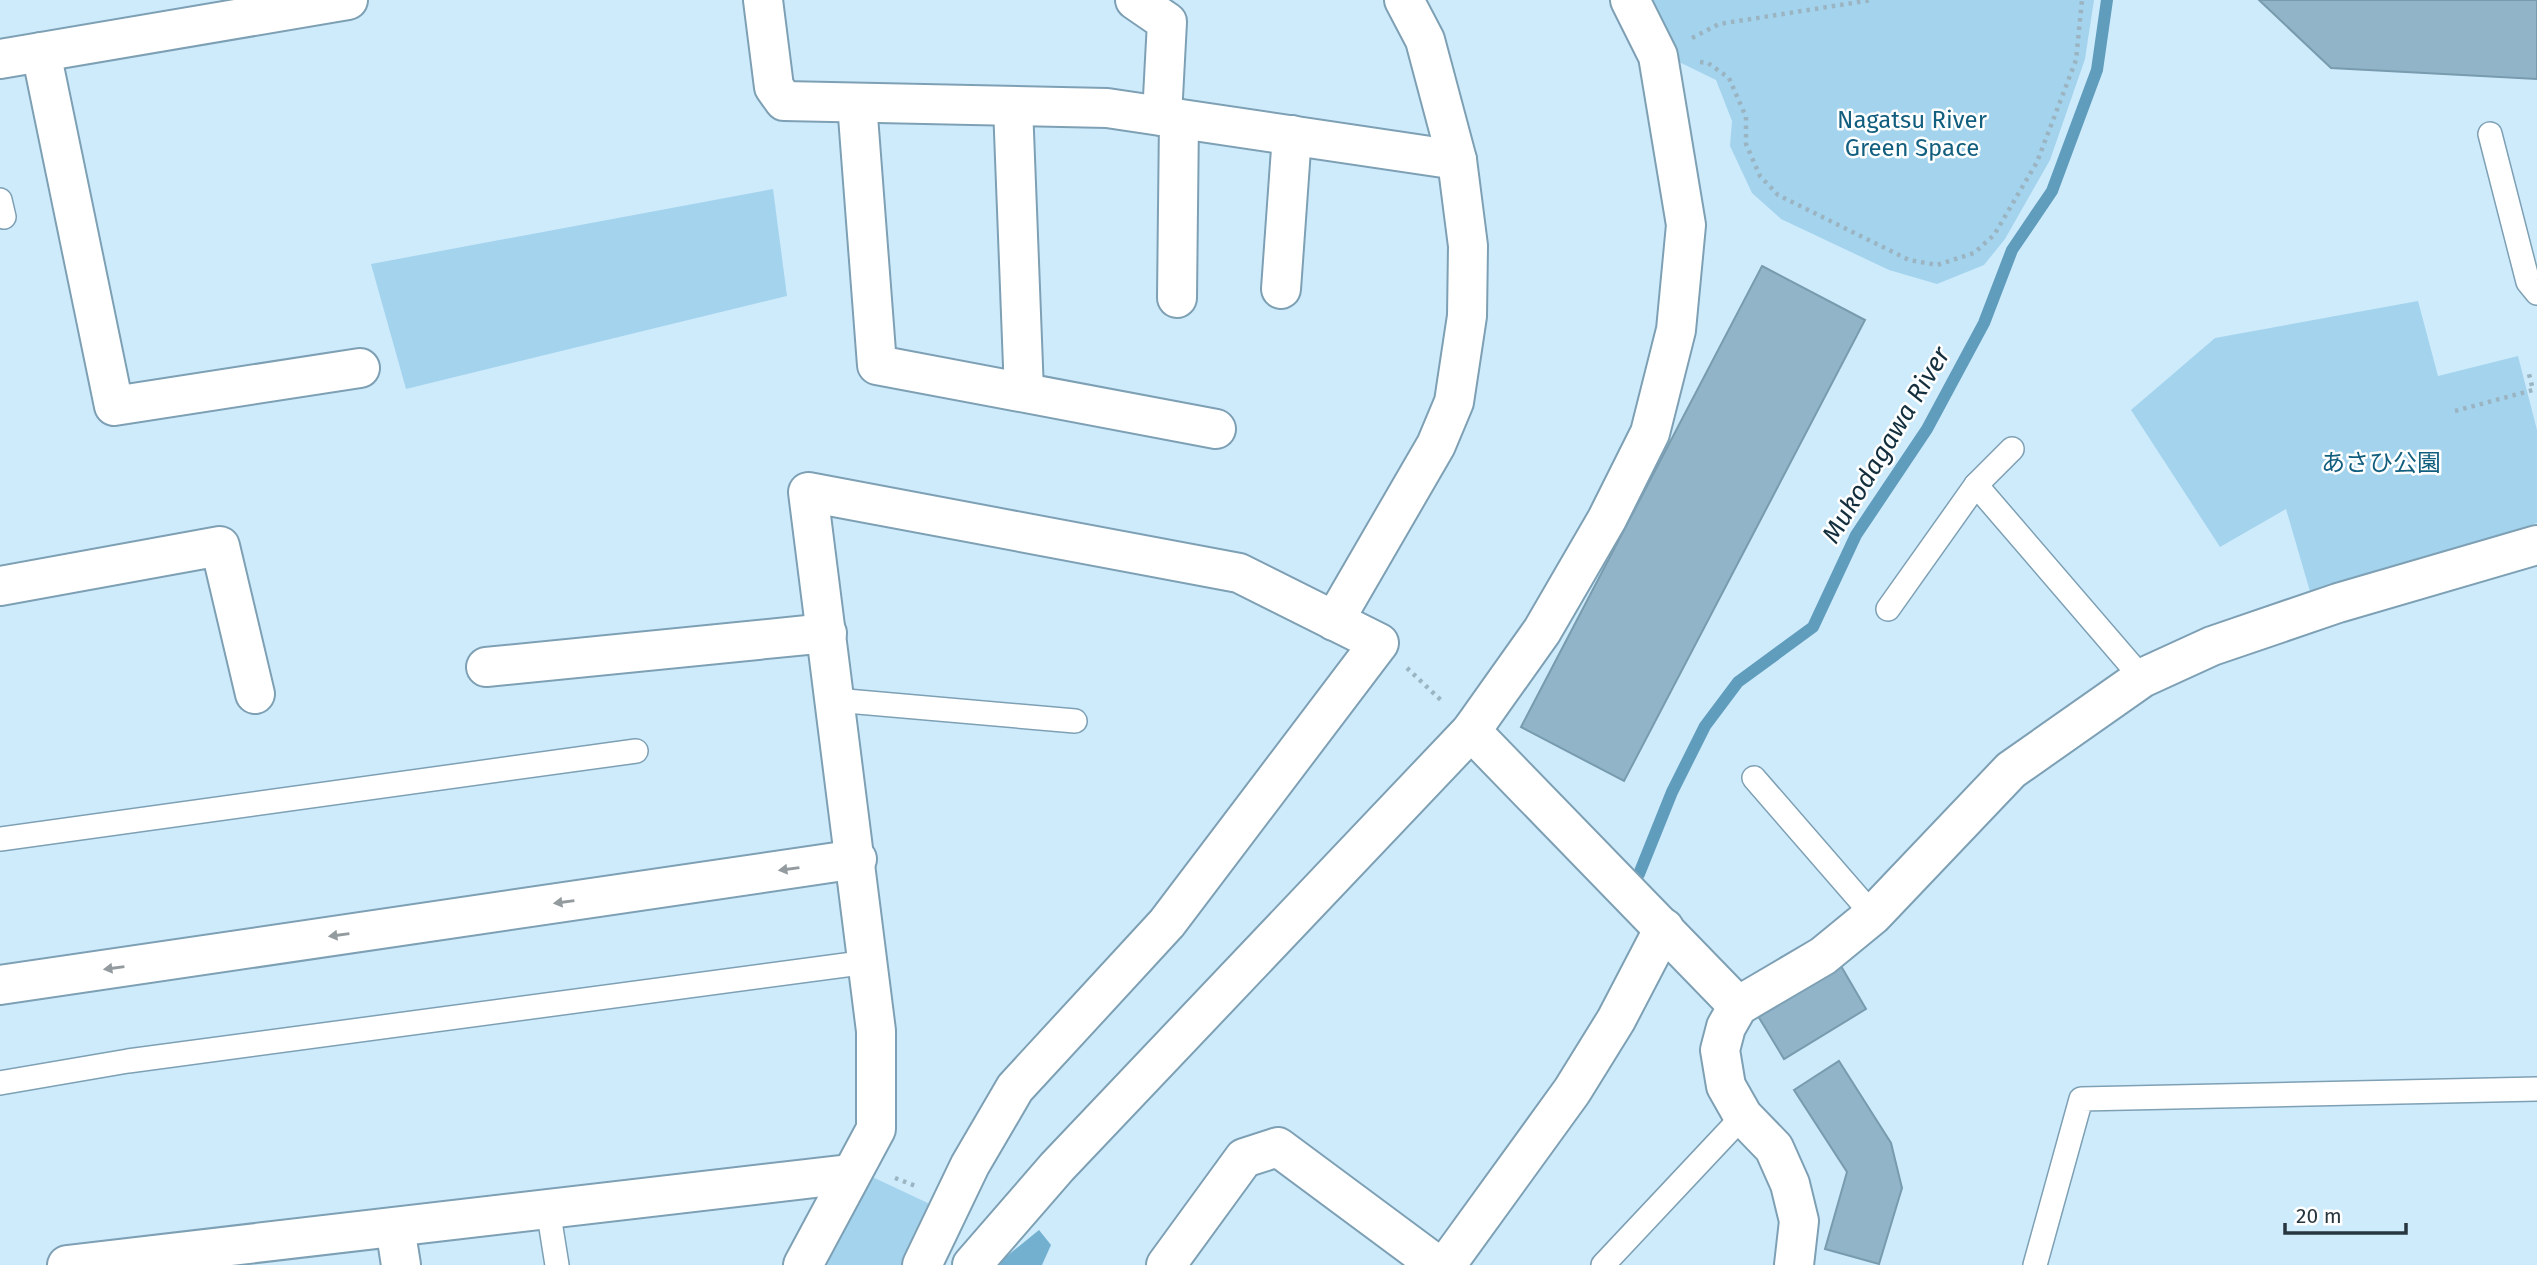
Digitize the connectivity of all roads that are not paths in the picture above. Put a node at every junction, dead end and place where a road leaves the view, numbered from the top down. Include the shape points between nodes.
1 (348, 0) edge
2 (764, 0) edge
3 (1135, 0) edge
4 (1404, 0) edge
5 (1630, 0) edge
6 (232, 8) edge
7 (41, 52) junction
8 (0, 59) edge
9 (857, 103) junction
10 (1013, 106) junction
11 (1171, 118) junction
12 (2490, 134) dead end
13 (1292, 135) junction
14 (1457, 160) junction
15 (1281, 289) dead end
16 (2537, 293) edge
17 (1177, 298) dead end
18 (360, 368) dead end
19 (1024, 393) junction
20 (1216, 429) dead end
21 (2012, 449) dead end
22 (1976, 485) junction
23 (2537, 545) edge
24 (0, 586) edge
25 (1888, 609) dead end
26 (1334, 621) junction
27 (827, 633) junction
28 (486, 667) dead end
29 (2142, 678) junction
30 (255, 694) dead end
31 (835, 700) junction
32 (1075, 720) dead end
33 (1471, 731) junction
34 (636, 751) dead end
35 (1754, 778) dead end
36 (0, 839) edge
37 (857, 859) junction
38 (1873, 915) junction
39 (1664, 929) junction
40 (868, 962) junction
41 (0, 985) edge
42 (1738, 1006) junction
43 (0, 1083) edge
44 (2537, 1089) edge
45 (1743, 1116) junction
46 (849, 1174) junction
47 (548, 1209) junction
48 (395, 1227) junction
49 (67, 1265) edge
50 (401, 1265) edge
51 (557, 1265) edge
52 (803, 1265) edge
53 (922, 1265) edge
54 (972, 1265) edge
55 (1166, 1265) edge
56 (1437, 1265) edge
57 (1446, 1265) edge
58 (1603, 1265) edge
59 (1794, 1265) edge
60 (2035, 1265) edge

1 - 6 street
2 - 9 street via 774,87 784,101
3 - 11 street via 1167,22
4 - 14 street via 1425,40
5 - 33 street via 1658,56 1686,225 1676,330 1650,433 1542,631
6 - 7 street
7 - 8 street
7 - 18 street via 114,406
9 - 10 street
9 - 19 street via 877,365
10 - 11 street via 1107,108
10 - 19 street
11 - 13 street
11 - 17 street
12 - 16 lane via 2528,282
13 - 14 street
13 - 15 street
14 - 26 street via 1468,246 1467,316 1454,402 1436,445
19 - 20 street
21 - 22 lane
22 - 25 lane
22 - 29 lane
23 - 29 street via 2338,603 2212,646
24 - 30 street via 220,546
26 - 27 street via 1239,573 808,492
26 - 53 street via 1379,643 1167,923 1015,1088 970,1166
27 - 28 street
27 - 31 street
29 - 38 street via 2011,770
31 - 32 lane
31 - 37 street
33 - 39 street
33 - 54 street via 1057,1167
34 - 36 lane
35 - 38 lane
37 - 40 street
37 -> 41 street
38 - 42 street via 1823,956
39 - 42 street
39 - 57 street via 1572,1091
40 - 43 lane via 128,1061
40 - 46 street via 876,1031 876,1129
42 - 45 street via 1720,1051 1726,1086
44 - 60 lane via 2081,1099
45 - 58 lane
45 - 59 street via 1774,1148 1790,1184 1799,1221
46 - 47 street
46 - 52 street
47 - 48 street
47 - 51 lane
48 - 49 street
48 - 50 street
55 - 56 street via 1244,1158 1279,1147

